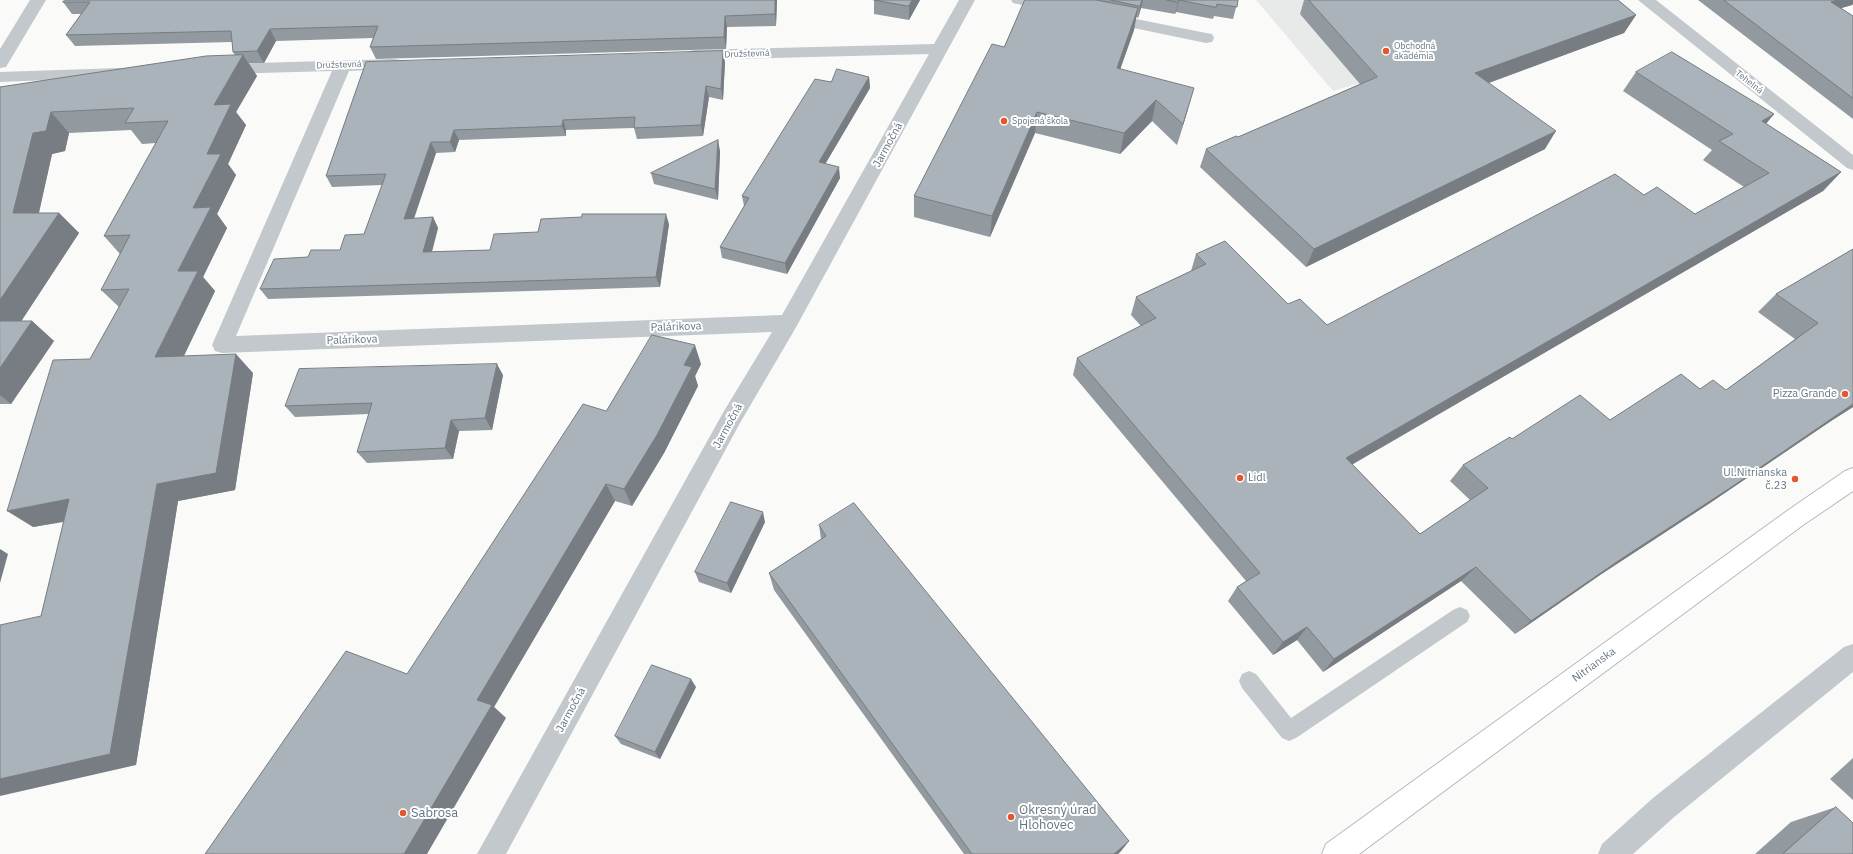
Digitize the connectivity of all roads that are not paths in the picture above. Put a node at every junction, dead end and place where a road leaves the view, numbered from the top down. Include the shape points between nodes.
1 (38, 0) edge
2 (967, 0) edge
3 (1018, 0) edge
4 (1646, 0) edge
5 (1206, 38) dead end
6 (941, 48) junction
7 (676, 56) edge
8 (0, 63) edge
9 (407, 63) edge
10 (343, 65) junction
11 (208, 70) edge
12 (136, 72) edge
13 (0, 77) edge
14 (1853, 164) edge
15 (788, 323) junction
16 (1853, 478) edge
17 (1460, 616) dead end
18 (1853, 656) edge
19 (1249, 680) dead end
20 (490, 854) edge
21 (1336, 854) edge
22 (1612, 854) edge

1 - 8 street
2 - 6 street, Jarmočná
3 - 5 street
4 - 14 street, Tehelná
6 - 7 street, Družstevná
6 - 15 street, Jarmočná
9 - 10 street, Družstevná
10 - 11 street, Družstevná
10 - 15 street, Palárikova via 222,345
12 - 13 street
15 - 20 street, Jarmočná via 732,417
16 - 21 main road, Nitrianska via 1789,522
17 - 19 lane via 1289,731
18 - 22 street via 1663,808

